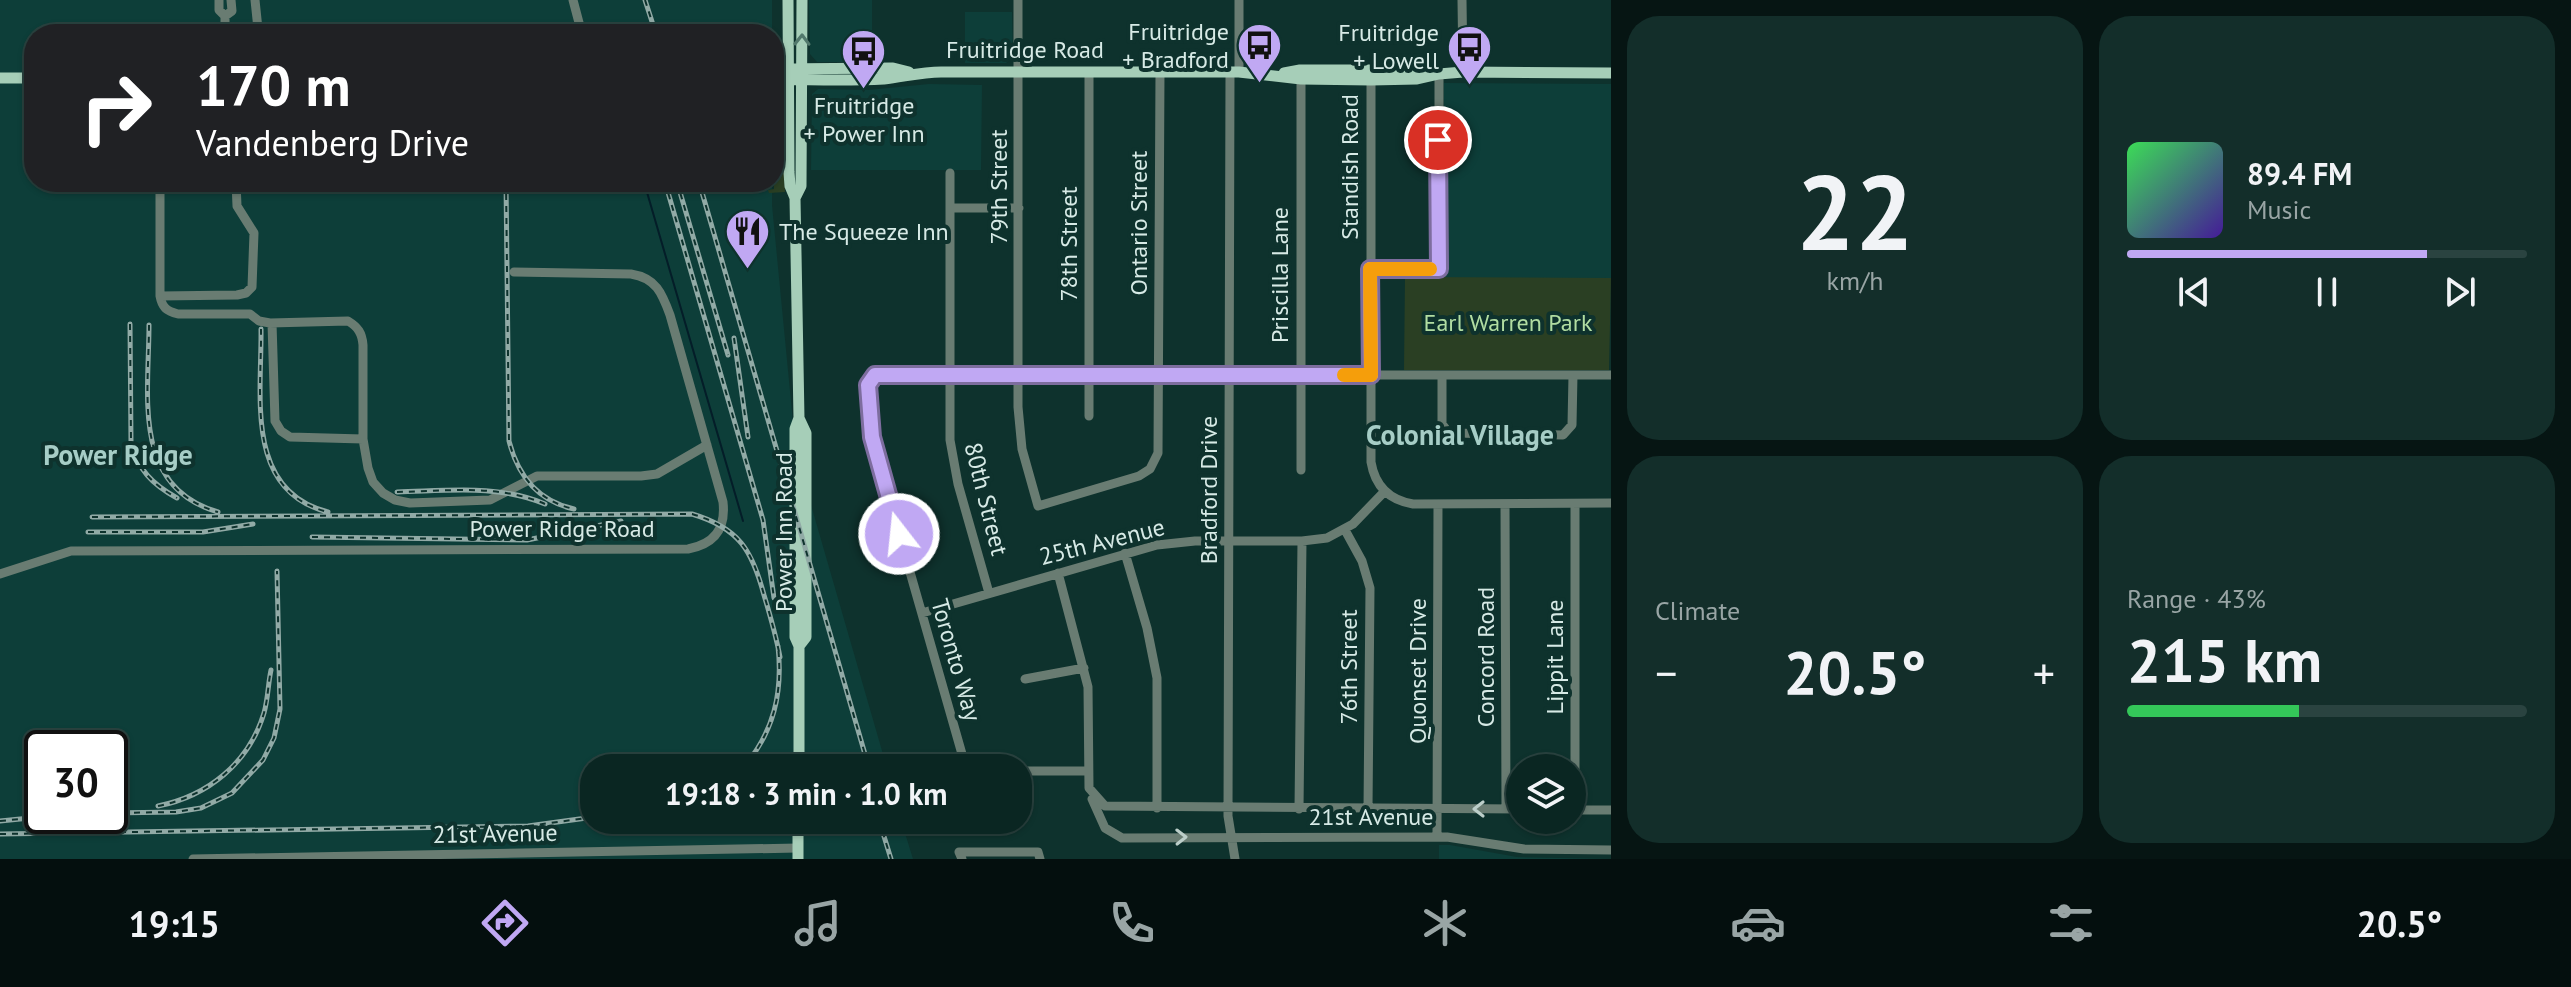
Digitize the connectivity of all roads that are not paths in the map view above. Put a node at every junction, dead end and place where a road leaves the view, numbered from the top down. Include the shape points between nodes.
1 (219, 0) edge
2 (231, 0) edge
3 (255, 0) edge
4 (573, 0) edge
5 (788, 0) edge
6 (802, 0) edge
7 (1018, 0) edge
8 (1239, 0) edge
9 (1462, 0) edge
10 (225, 24) edge
11 (227, 24) edge
12 (257, 24) edge
13 (579, 24) edge
14 (1019, 72) junction
15 (1089, 72) junction
16 (1160, 72) junction
17 (1235, 72) junction
18 (1463, 72) junction
19 (784, 73) edge
20 (1611, 73) edge
21 (788, 74) junction
22 (1439, 74) junction
23 (784, 75) edge
24 (801, 75) junction
25 (1280, 75) junction
26 (0, 78) edge
27 (24, 78) edge
28 (1301, 79) junction
29 (1371, 80) junction
30 (950, 173) dead end
31 (160, 192) edge
32 (236, 192) edge
33 (795, 198) junction
34 (950, 208) junction
35 (1019, 208) junction
36 (1370, 269) junction
37 (514, 272) dead end
38 (160, 296) junction
39 (272, 323) junction
40 (949, 374) junction
41 (1018, 374) junction
42 (1089, 374) junction
43 (1159, 375) junction
44 (1230, 375) junction
45 (1301, 375) junction
46 (1371, 375) junction
47 (1442, 375) junction
48 (1573, 375) junction
49 (1611, 375) edge
50 (1089, 416) dead end
51 (363, 439) junction
52 (707, 445) junction
53 (1301, 470) dead end
54 (1385, 491) junction
55 (1611, 503) edge
56 (1438, 504) junction
57 (1505, 504) junction
58 (1575, 505) junction
59 (1345, 530) junction
60 (1229, 541) junction
61 (1302, 541) junction
62 (1125, 553) junction
63 (1058, 573) junction
64 (0, 574) edge
65 (989, 593) junction
66 (922, 613) junction
67 (1084, 668) junction
68 (1025, 679) dead end
69 (799, 754) edge
70 (962, 754) edge
71 (1573, 754) edge
72 (1032, 771) edge
73 (1088, 771) junction
74 (1089, 788) junction
75 (1130, 808) junction
76 (1157, 808) junction
77 (1229, 808) junction
78 (1299, 809) junction
79 (1368, 809) junction
80 (1437, 809) junction
81 (1506, 809) joint
82 (1586, 810) edge
83 (1611, 810) edge
84 (1110, 833) junction
85 (1232, 837) junction
86 (1437, 837) junction
87 (1611, 850) edge
88 (798, 854) edge
89 (1039, 855) edge
90 (193, 859) edge
91 (962, 859) edge
92 (1235, 859) edge

1 - 10 street
2 - 11 street
3 - 12 street
4 - 13 street
5 - 21 main road, Power Inn Road
24 -> 6 main road, Power Inn Road
7 - 14 street, 79th Street
8 - 17 street, Bradford Drive
9 - 18 street
14 - 15 main road, Fruitridge Road
14 - 24 main road, Fruitridge Road via 914,73 893,68
14 - 35 street, 79th Street
15 - 16 main road, Fruitridge Road
15 - 42 street, 78th Street
16 - 17 main road, Fruitridge Road
16 - 43 street, Ontario Street
17 - 25 main road, Fruitridge Road
17 - 44 street, Bradford Drive
18 - 20 main road, Fruitridge Road
18 - 22 main road, Fruitridge Road
19 - 21 main road, Fruitridge Road
21 - 23 main road, Fruitridge Road
21 - 24 main road, Fruitridge Road
21 - 33 main road, Power Inn Road via 789,172
22 - 25 main road, Fruitridge Road via 1300,70
22 - 29 main road, Fruitridge Road
22 - 36 street via 1439,269
24 - 33 main road, Power Inn Road via 801,186
25 - 28 main road, Fruitridge Road
26 - 27 main road
28 - 29 main road, Fruitridge Road
28 - 45 street, Priscilla Lane
29 - 36 street, Standish Road
30 - 34 street, 80th Street
31 - 38 street
32 - 38 street via 237,206 254,233 252,287 237,295
33 - 69 main road, Power Inn Road
34 - 35 street
34 - 40 street, 80th Street
35 - 41 street, 79th Street
36 - 46 street, Standish Road
37 - 52 street, Power Ridge Road via 631,274 655,283 670,315
38 - 39 street via 168,312 250,314
39 - 51 street via 275,421 281,431 290,437
39 - 51 street via 348,321 357,326 363,345
40 - 41 street
40 - 65 street, 80th Street via 953,462
40 - 66 street, Toronto Way via 880,374 868,385 872,437
41 - 42 street
41 - 43 street, Ontario Street via 1022,449 1038,506 1150,469 1159,448
42 - 43 street
42 - 50 street, 78th Street
43 - 44 street
44 - 45 street
44 - 60 street, Bradford Drive
45 - 46 street
45 - 53 street, Priscilla Lane
46 - 47 street
46 - 54 street, Standish Road via 1371,462
47 - 48 street
47 - 48 street via 1442,424 1449,433 1563,435 1572,425
48 - 49 street
51 - 52 street via 373,482 395,500 410,503 490,500 537,476 657,474
52 - 64 street, Power Ridge Road via 724,516 713,539 688,549 71,551
54 - 56 street via 1403,502
54 - 59 street, 25th Avenue
55 - 58 street
56 - 57 street
56 - 80 street, Quonset Drive
57 - 58 street
57 - 81 street, Concord Road
58 - 71 street, Lippit Lane
59 - 61 street, 25th Avenue
59 - 79 street, 76th Street via 1370,588
60 - 61 street, 25th Avenue
60 - 62 street, 25th Avenue via 1176,543
60 - 77 street, Bradford Drive
61 - 78 street
62 - 63 street, 25th Avenue
62 - 76 street via 1157,678
63 - 65 street, 25th Avenue
63 - 67 street
65 - 66 street, 25th Avenue
66 - 70 street, Toronto Way
67 - 68 street
67 - 73 street
72 - 73 street
73 - 74 street
74 - 75 street, 21st Avenue via 1105,806
74 - 84 street
75 - 76 street, 21st Avenue
75 - 84 street via 1111,817
76 - 77 street, 21st Avenue
77 - 78 street, 21st Avenue
77 - 85 street, Bradford Drive
78 - 79 street, 21st Avenue
79 - 80 street, 21st Avenue
81 -> 80 street, 21st Avenue
80 - 86 street, Quonset Drive
82 - 83 street
84 -> 85 street, 21st Avenue via 1130,838
85 - 86 street, 21st Avenue
85 - 92 street, Bradford Drive
86 - 87 street, 21st Avenue via 1524,849
88 - 90 street, 21st Avenue
89 - 91 street via 959,852

